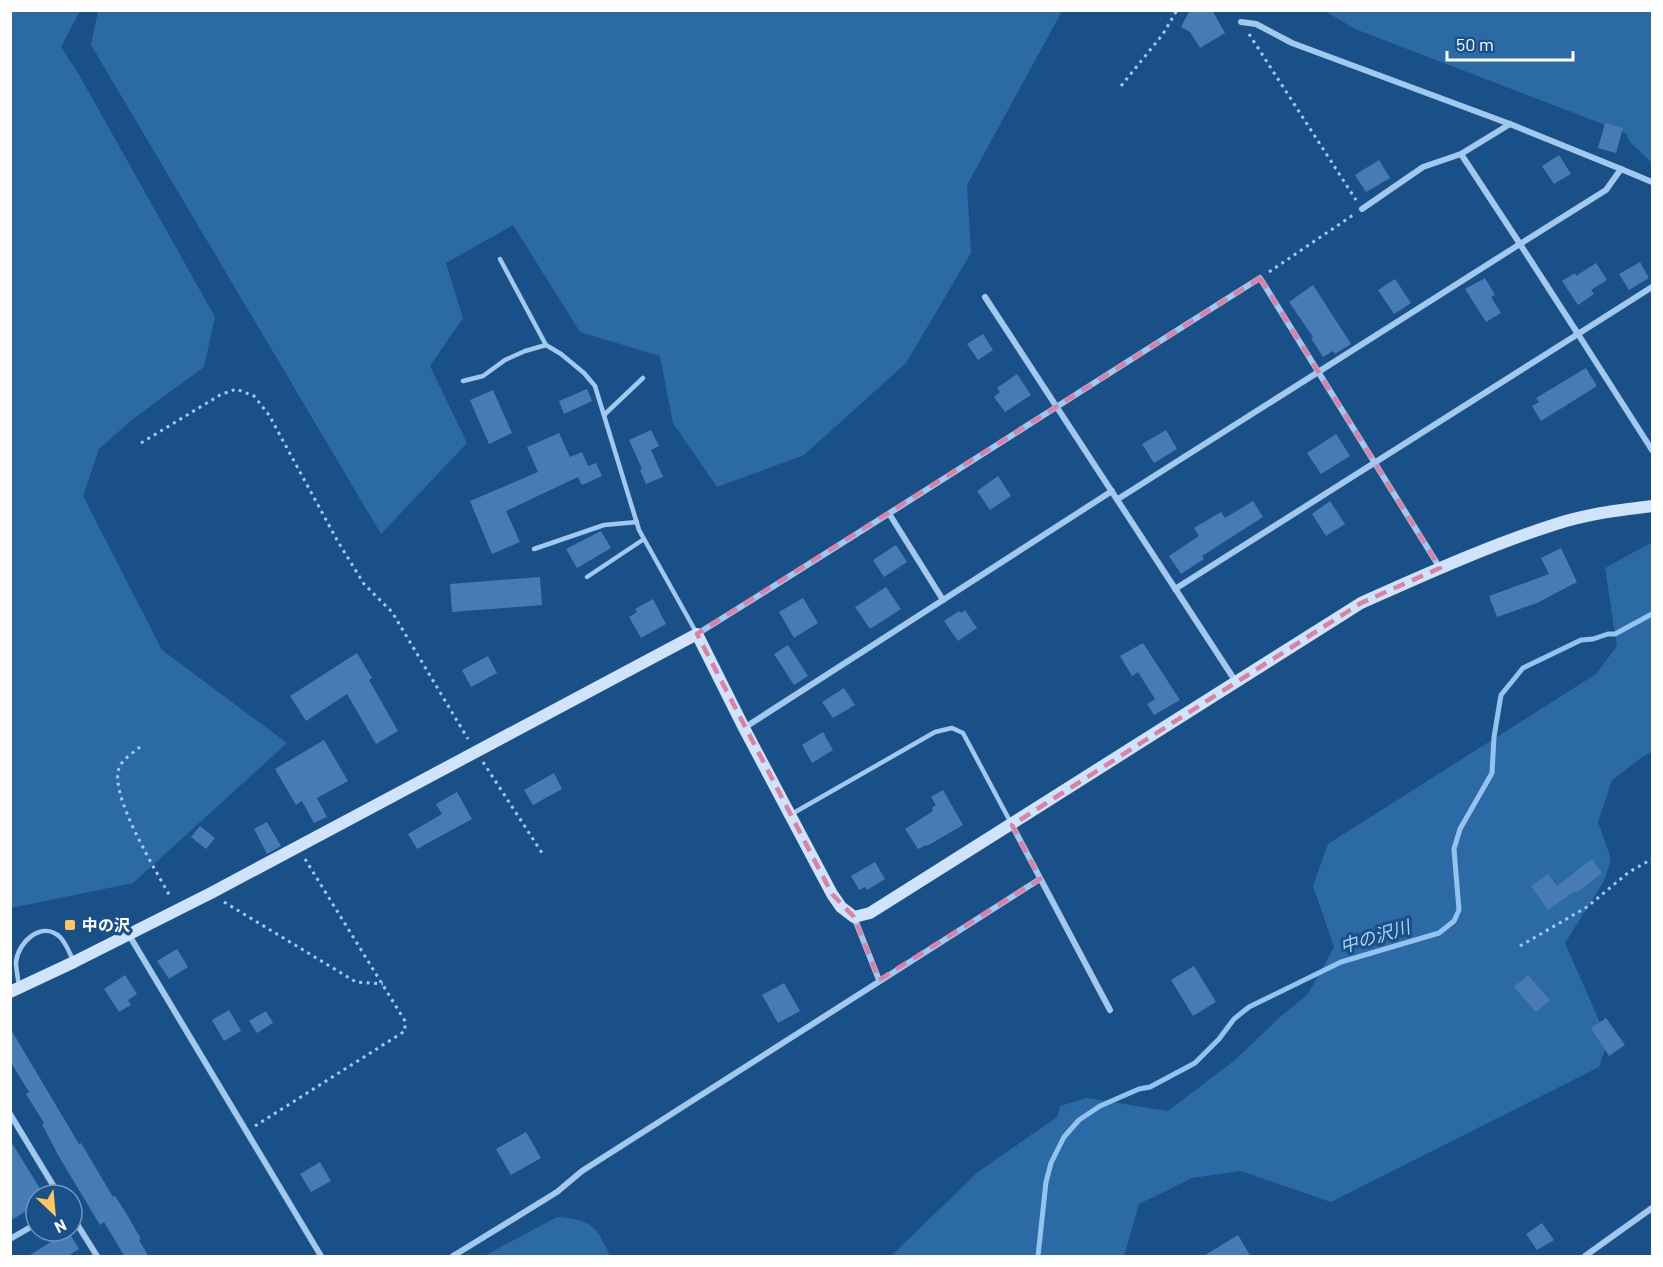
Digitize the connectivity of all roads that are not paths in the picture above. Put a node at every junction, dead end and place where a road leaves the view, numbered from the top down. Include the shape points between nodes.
1 (1241, 22) road end
2 (1510, 124) junction
3 (1461, 154) junction
4 (1621, 169) junction
5 (1653, 182) edge
6 (1362, 209) road end
7 (1520, 244) junction
8 (500, 259) dead end
9 (1653, 287) edge
10 (985, 297) dead end
11 (1578, 333) junction
12 (546, 345) junction
13 (1319, 371) junction
14 (643, 378) dead end
15 (463, 381) dead end
16 (1057, 406) junction
17 (604, 415) junction
18 (1653, 450) edge
19 (1375, 461) junction
20 (1112, 491) junction
21 (1118, 499) junction
22 (1653, 506) edge
23 (890, 515) junction
24 (637, 522) junction
25 (644, 539) junction
26 (534, 549) dead end
27 (1440, 568) junction
28 (587, 577) dead end
29 (1175, 589) junction
30 (943, 600) junction
31 (697, 634) junction
32 (1236, 682) junction
33 (744, 728) junction
34 (790, 815) junction
35 (1012, 825) junction
36 (1040, 879) junction
37 (854, 916) junction
38 (129, 935) junction
39 (74, 962) junction
40 (879, 980) junction
41 (15, 990) edge
42 (1110, 1010) dead end
43 (10, 1114) edge
44 (52, 1183) edge
45 (1653, 1208) edge
46 (24, 1231) edge
47 (84, 1235) edge
48 (10, 1239) edge
49 (98, 1257) edge
50 (321, 1257) edge
51 (453, 1257) edge
52 (1585, 1257) edge

1 - 2 street via 1256,24 1292,43
2 - 3 street
2 - 4 street
3 - 6 street via 1423,167
3 - 7 street
4 - 5 street
4 - 7 street via 1606,190
7 - 11 street
7 - 13 street
8 - 12 lane
9 - 11 street
10 - 16 street
11 - 18 street
11 - 19 street
12 - 15 lane via 505,360 483,376
12 - 17 lane via 595,386
13 - 16 street via 1260,278
13 - 19 street
13 - 21 street
14 - 17 lane
16 - 20 street
16 - 23 street
17 - 24 lane
19 - 27 street
19 - 29 street
20 - 21 street
20 - 30 street
21 - 29 street
22 - 27 street via 1554,524
23 - 30 street
23 - 31 street
24 - 25 lane
24 - 26 lane via 604,525
25 - 28 lane
25 - 31 lane
27 - 32 street via 1361,603
29 - 32 street
30 - 33 street
31 - 33 street
31 - 38 street
32 - 35 street
33 - 34 street
34 - 35 lane via 935,732 952,728 963,734
34 - 37 street via 832,894
35 - 36 street
35 - 37 street via 870,913
36 - 40 street
36 - 42 street
37 - 40 street
38 - 39 street
38 - 50 street
39 - 41 street
39 - 41 lane via 59,936 49,931 38,933 19,950
40 - 51 street
43 - 44 street
45 - 52 street
46 - 48 street
47 - 49 street

